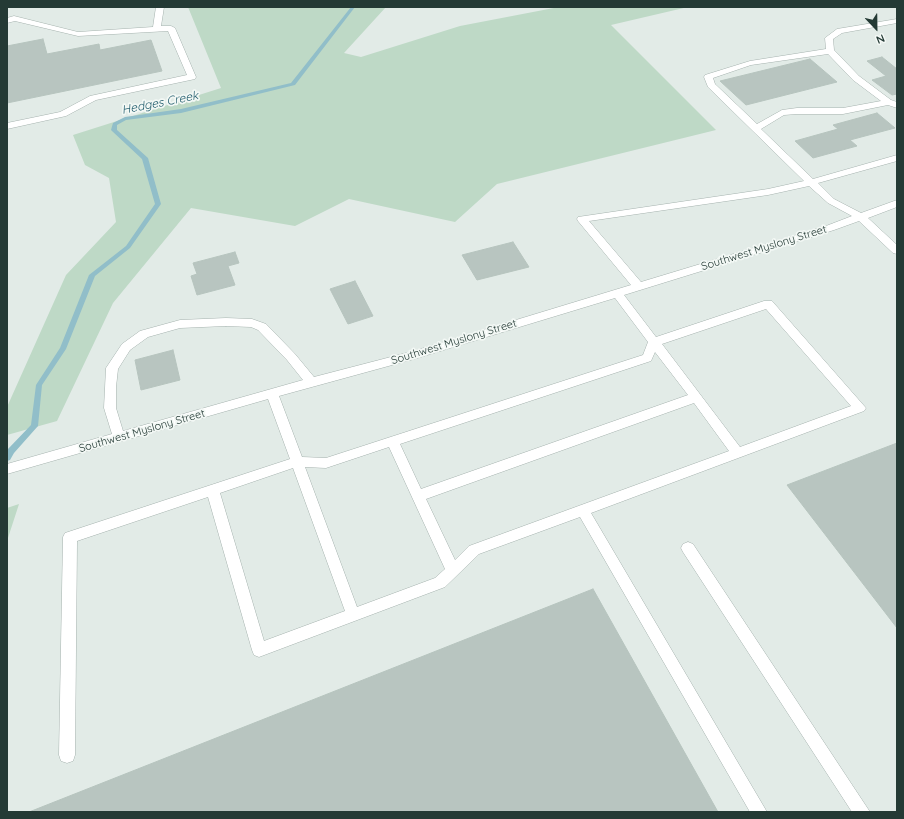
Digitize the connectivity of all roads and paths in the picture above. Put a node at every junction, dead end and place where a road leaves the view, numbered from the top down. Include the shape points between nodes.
1 (160, 7) edge
2 (7, 21) edge
3 (897, 21) edge
4 (157, 29) junction
5 (830, 51) junction
6 (888, 102) junction
7 (897, 105) edge
8 (7, 126) edge
9 (756, 128) junction
10 (897, 158) edge
11 (812, 182) junction
12 (897, 204) edge
13 (860, 216) junction
14 (897, 251) edge
15 (638, 286) junction
16 (617, 293) junction
17 (654, 342) junction
18 (310, 382) junction
19 (272, 394) junction
20 (696, 397) junction
21 (119, 437) junction
22 (392, 441) junction
23 (738, 453) junction
24 (297, 462) junction
25 (7, 469) edge
26 (213, 490) junction
27 (418, 496) junction
28 (583, 510) junction
29 (688, 548) dead end
30 (453, 570) junction
31 (353, 615) junction
32 (66, 755) dead end
33 (759, 812) edge
34 (862, 812) edge

1 - 4 street
2 - 4 street via 14,18 78,34
3 - 5 street via 840,31 829,38
4 - 8 street via 171,28 192,77 93,98 63,114
5 - 6 street via 856,78
5 - 9 street via 750,63 708,77 710,85
6 - 7 street
6 - 9 street via 843,111 797,111 782,114
9 - 11 street
10 - 11 street
11 - 13 street via 831,201
11 - 15 street via 768,192 582,219
12 - 13 street, Southwest Myslony Street
13 - 14 street
13 - 15 street, Southwest Myslony Street via 830,228
15 - 16 street, Southwest Myslony Street
16 - 17 street
16 - 18 street, Southwest Myslony Street via 414,354
17 - 20 street
17 - 22 street via 647,358
17 - 23 street via 768,304 860,408
18 - 19 street, Southwest Myslony Street
18 - 21 street via 282,347 262,327 252,324 180,324 144,334 126,347 112,368 110,408
19 - 21 street, Southwest Myslony Street
19 - 24 street
20 - 23 street
20 - 27 street
21 - 25 street, Southwest Myslony Street
22 - 24 street via 326,463
22 - 27 street
23 - 28 street
24 - 26 street
24 - 31 street
26 - 31 street via 259,650
26 - 32 street via 70,537
27 - 30 street
28 - 30 street via 474,550
28 - 33 street
29 - 34 street
30 - 31 street via 440,583

